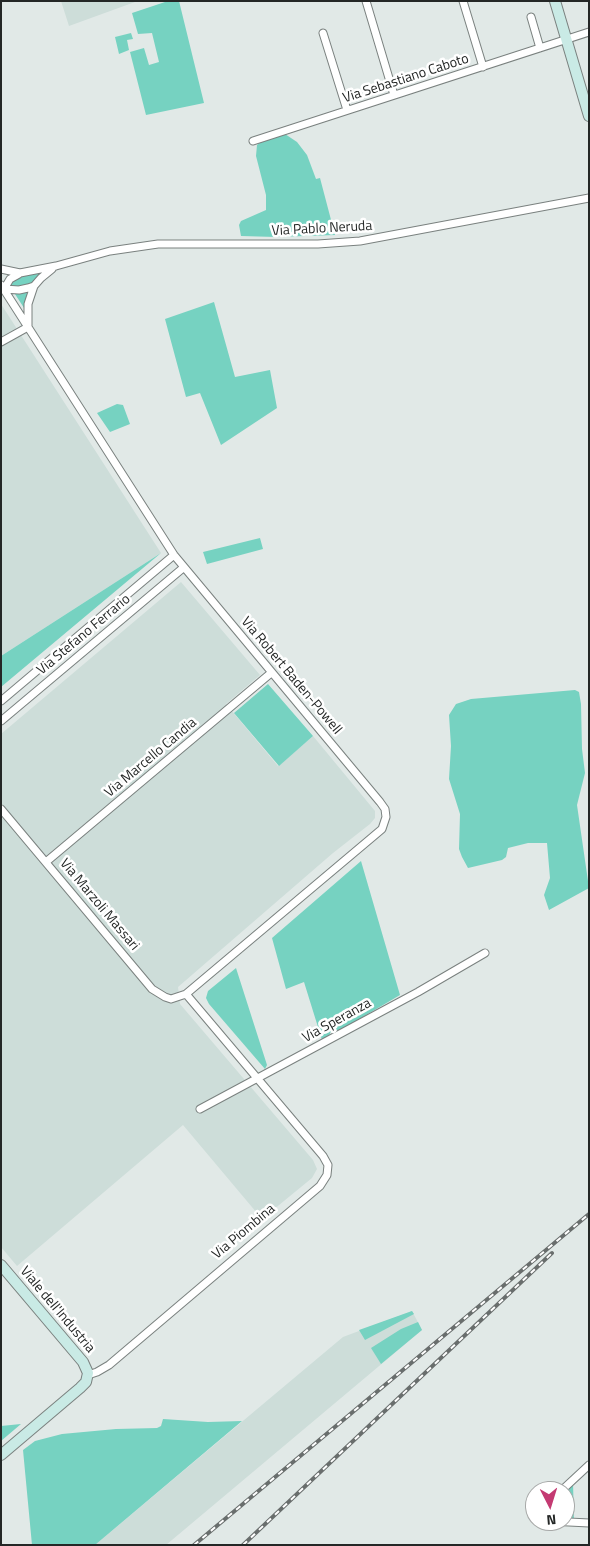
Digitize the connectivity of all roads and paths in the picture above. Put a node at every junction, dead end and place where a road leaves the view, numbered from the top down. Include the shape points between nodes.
1 (366, 1) edge
2 (463, 1) edge
3 (555, 1) edge
4 (531, 17) dead end
5 (589, 32) edge
6 (322, 33) dead end
7 (566, 38) junction
8 (540, 48) junction
9 (483, 67) junction
10 (394, 95) junction
11 (347, 110) junction
12 (589, 116) edge
13 (253, 141) dead end
14 (588, 198) edge
15 (56, 266) junction
16 (1, 269) edge
17 (20, 273) junction
18 (34, 286) junction
19 (2, 287) edge
20 (28, 327) junction
21 (1, 342) edge
22 (174, 556) junction
23 (183, 568) junction
24 (271, 673) junction
25 (1, 701) edge
26 (1, 721) edge
27 (1, 809) edge
28 (46, 862) junction
29 (486, 953) dead end
30 (186, 994) junction
31 (258, 1079) junction
32 (200, 1109) dead end
33 (1, 1265) edge
34 (88, 1375) junction
35 (1, 1455) edge
36 (589, 1465) edge
37 (572, 1481) edge
38 (575, 1522) edge
39 (589, 1523) edge

1 - 10 street
2 - 9 street
3 - 7 street
4 - 8 street
5 - 7 street, Via Sebastiano Caboto
6 - 11 street
7 - 8 street, Via Sebastiano Caboto
7 - 12 street
8 - 9 street, Via Sebastiano Caboto
9 - 10 street, Via Sebastiano Caboto
10 - 11 street, Via Sebastiano Caboto
11 - 13 street, Via Sebastiano Caboto
14 - 15 street, Via Pablo Neruda via 360,241 147,245
15 - 17 street, Via Pablo Neruda
15 - 18 street
16 - 17 street
17 - 19 street
18 - 19 street via 18,290
18 - 20 street via 28,304
19 - 20 street, Via Robert Baden-Powell
20 - 21 street
20 - 22 street, Via Robert Baden-Powell
22 - 23 street, Via Robert Baden-Powell
22 - 25 street, Via Stefano Ferrario
23 - 24 street, Via Robert Baden-Powell
23 - 26 street, Via Stefano Ferrario
24 - 28 street, Via Marcello Candia
24 - 30 street, Via Robert Baden-Powell via 382,804 385,822 369,840
27 - 28 street, Via Marzoli Massari
28 - 30 street, Via Marzoli Massari via 152,989 171,999
29 - 31 street, Via Speranza
30 - 31 street, Via Piombina
31 - 32 street, Via Speranza
31 - 34 street, Via Piombina via 326,1160 325,1180 108,1365
33 - 34 street, Viale dell'Industria via 83,1362
34 - 35 street, Via Piombina via 80,1388
36 - 37 street
38 - 39 street

